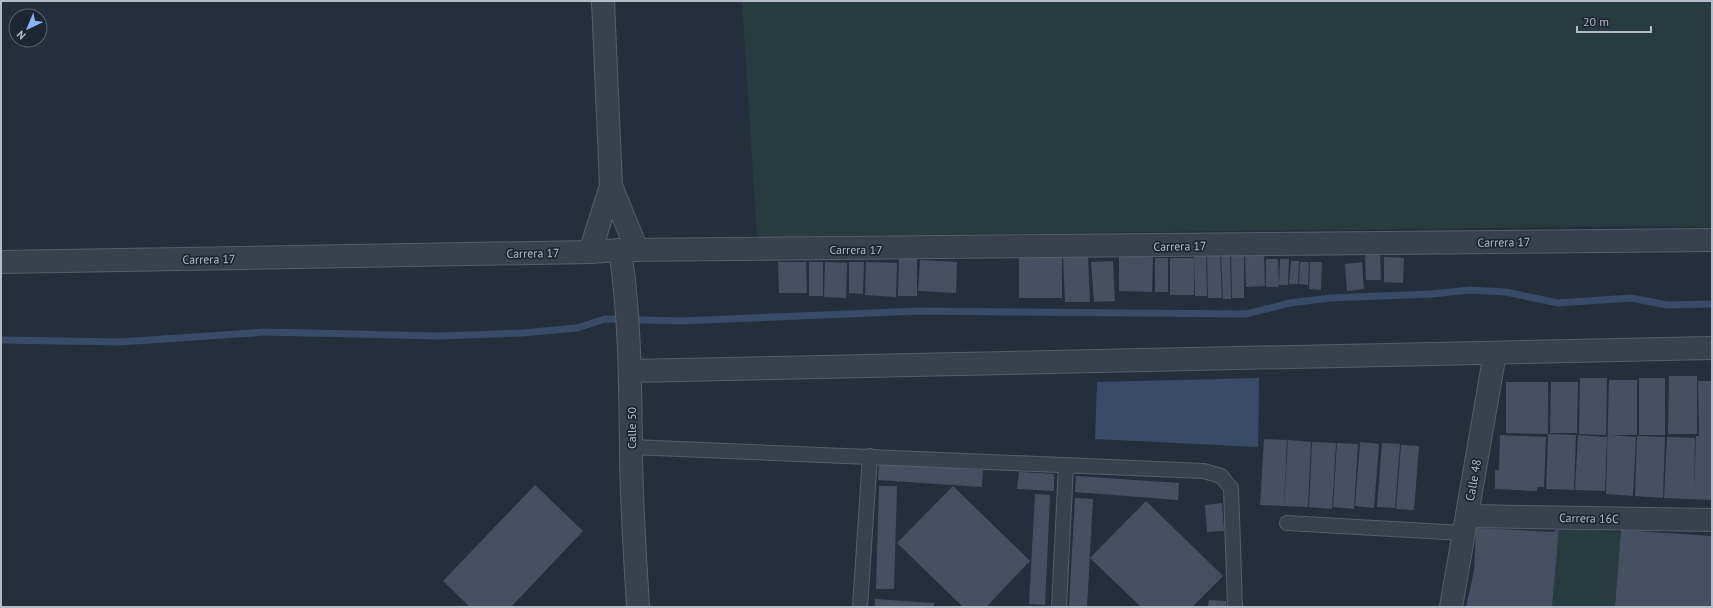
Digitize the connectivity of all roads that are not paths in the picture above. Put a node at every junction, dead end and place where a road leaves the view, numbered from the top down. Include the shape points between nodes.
1 (603, 1) edge
2 (611, 186) junction
3 (1712, 240) edge
4 (628, 250) junction
5 (590, 252) junction
6 (1, 262) edge
7 (1712, 348) edge
8 (1495, 353) junction
9 (631, 371) junction
10 (631, 447) junction
11 (870, 456) junction
12 (1066, 465) junction
13 (1712, 520) edge
14 (1287, 523) dead end
15 (1465, 524) junction
16 (638, 607) edge
17 (860, 607) edge
18 (1059, 607) edge
19 (1235, 607) edge
20 (1450, 607) edge

1 - 2 street
2 - 4 street, Calle 50
2 - 5 street
3 - 4 street, Carrera 17
4 - 5 street, Carrera 17
4 - 9 street, Calle 50 via 627,291
5 - 6 street, Carrera 17
7 - 8 street
8 - 9 street
8 - 15 street, Calle 48
9 - 10 street, Calle 50
10 - 11 lane
10 - 16 street, Calle 50
11 - 12 lane
11 - 17 lane
12 - 18 lane
12 - 19 lane via 1204,471 1222,476 1231,488
13 - 15 street, Carrera 16C
14 - 15 lane
15 - 20 street, Calle 48

